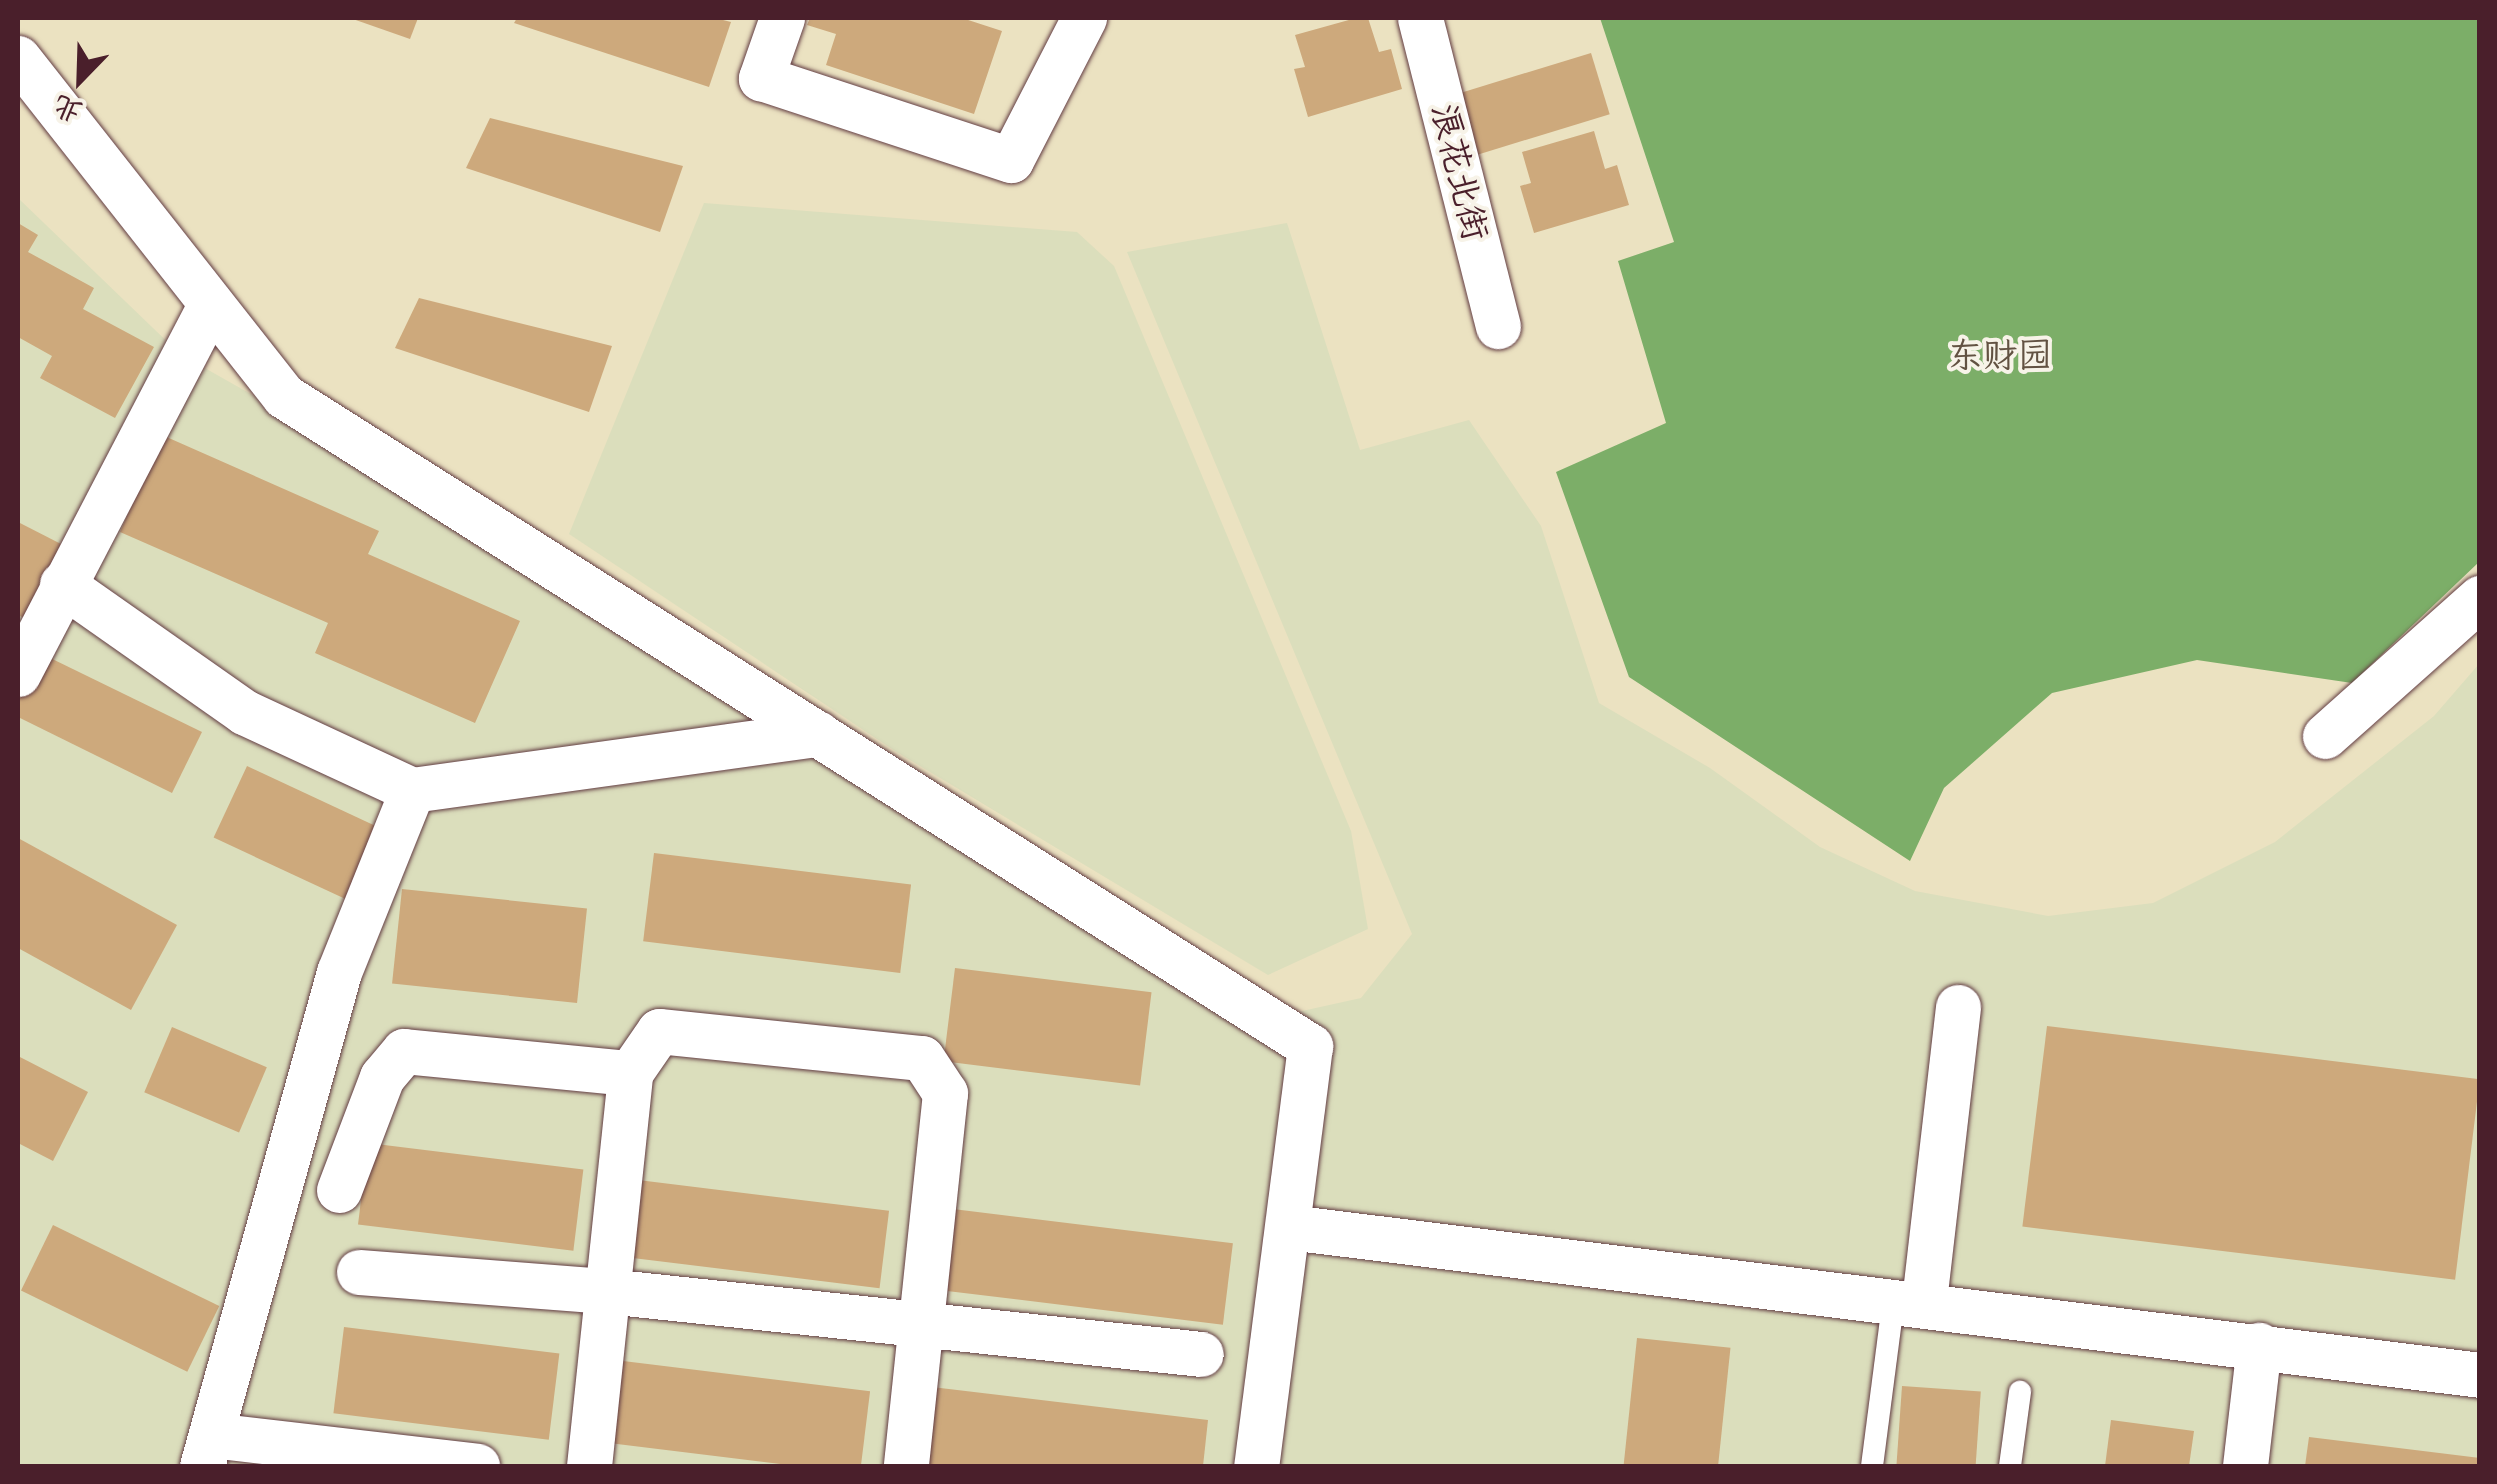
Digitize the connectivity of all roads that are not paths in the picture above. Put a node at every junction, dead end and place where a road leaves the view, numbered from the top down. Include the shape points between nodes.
1 (782, 18) edge
2 (1084, 18) edge
3 (1420, 18) edge
4 (18, 58) edge
5 (211, 304) junction
6 (1498, 326) dead end
7 (62, 584) junction
8 (2480, 598) edge
9 (18, 674) edge
10 (818, 734) junction
11 (2325, 736) dead end
12 (412, 790) junction
13 (1958, 1007) dead end
14 (630, 1073) junction
15 (340, 1190) dead end
16 (1288, 1227) junction
17 (359, 1272) dead end
18 (608, 1291) junction
19 (1909, 1299) junction
20 (921, 1325) junction
21 (2260, 1345) junction
22 (1201, 1354) dead end
23 (2480, 1376) edge
24 (2020, 1392) dead end
25 (207, 1451) edge
26 (477, 1466) edge
27 (589, 1466) edge
28 (906, 1466) edge
29 (1256, 1466) edge
30 (1872, 1466) edge
31 (2010, 1466) edge
32 (2245, 1466) edge

1 - 2 street via 761,78 1011,160
3 - 6 street, 浪花北街
4 - 5 street
5 - 7 street
5 - 10 street via 284,396
7 - 9 street
7 - 12 street via 244,712
8 - 11 street
10 - 12 street
10 - 16 street via 1310,1046
12 - 25 street via 339,972
13 - 19 street
14 - 15 street via 404,1051 382,1077
14 - 18 street
14 - 20 street via 659,1031 922,1058 945,1093
16 - 19 street
16 - 29 street
17 - 18 street
18 - 20 street
18 - 27 street
19 - 21 street
19 - 30 lane
20 - 22 street
20 - 28 street
21 - 23 street
21 - 32 street
24 - 31 lane
25 - 26 street

